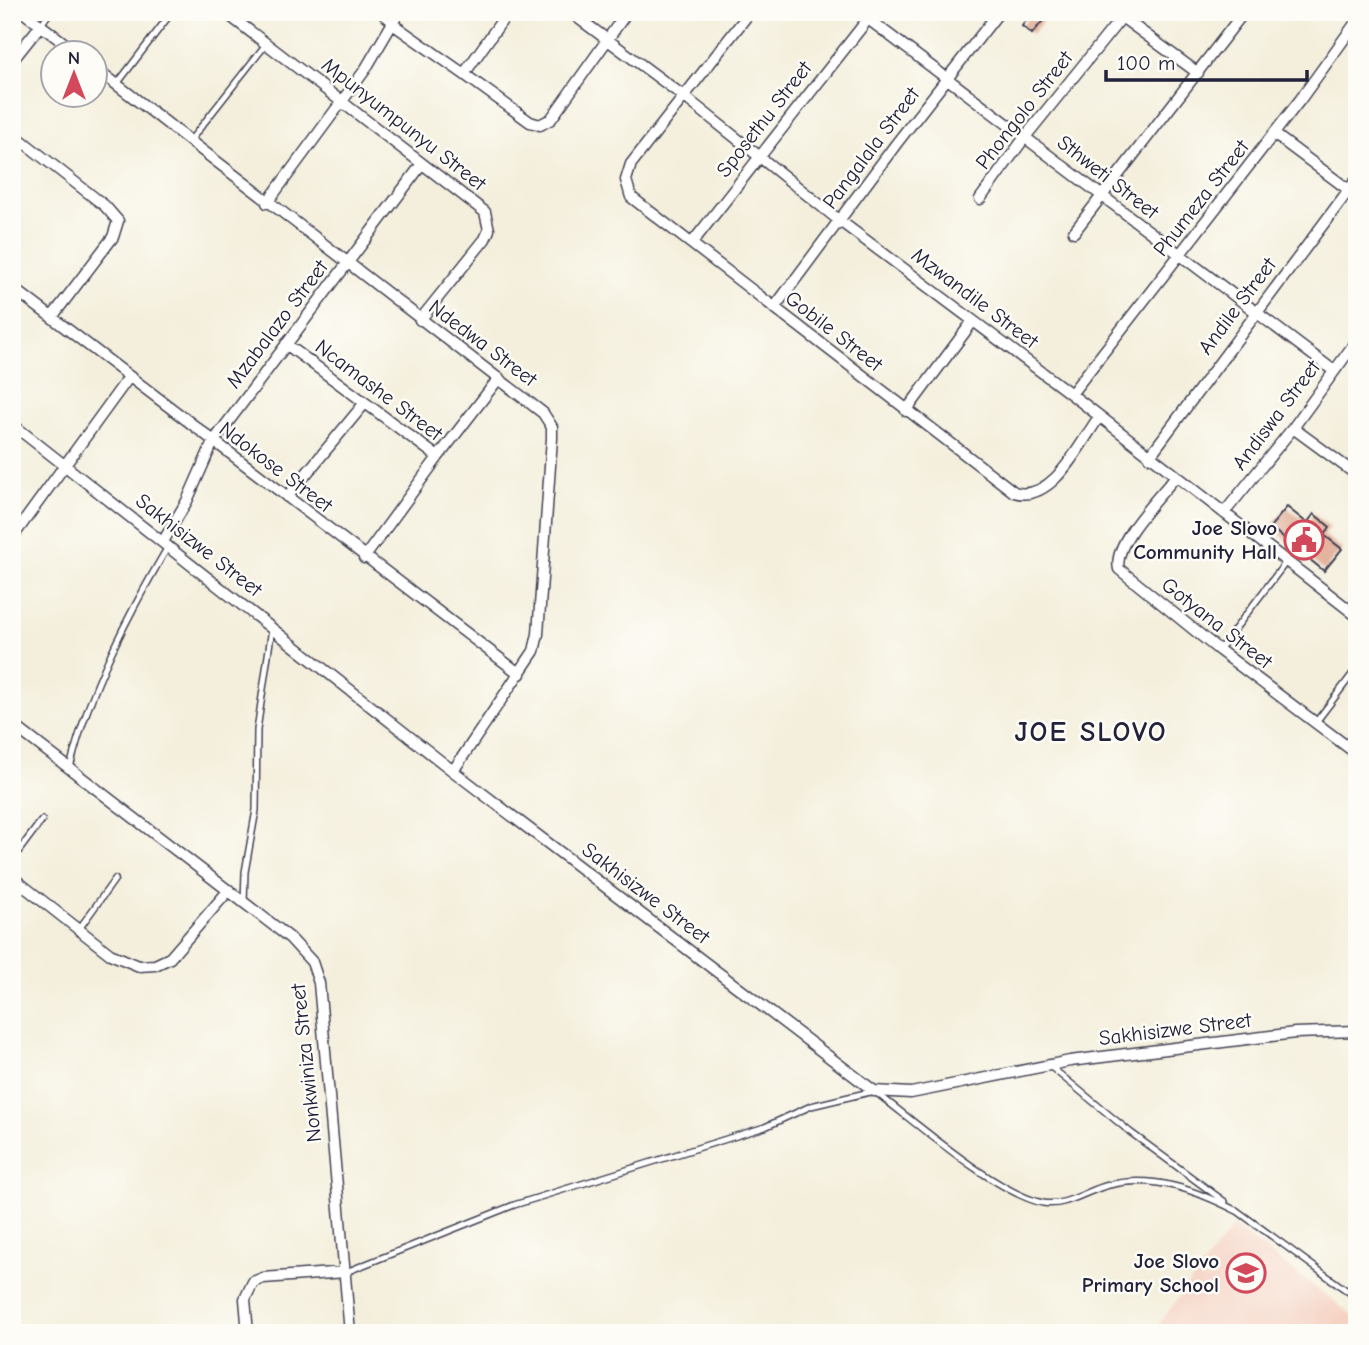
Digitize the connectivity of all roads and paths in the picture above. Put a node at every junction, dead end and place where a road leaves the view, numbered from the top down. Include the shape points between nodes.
1 (23, 12) edge
2 (50, 12) edge
3 (172, 12) edge
4 (225, 12) edge
5 (377, 12) edge
6 (400, 12) edge
7 (508, 12) edge
8 (570, 12) edge
9 (627, 12) edge
10 (750, 12) edge
11 (999, 12) edge
12 (1244, 12) edge
13 (1121, 14) edge
14 (864, 16) edge
15 (1357, 21) edge
16 (394, 25) junction
17 (40, 26) junction
18 (57, 38) edge
19 (606, 40) junction
20 (267, 43) junction
21 (12, 61) edge
22 (1198, 73) junction
23 (464, 74) junction
24 (108, 77) edge
25 (949, 80) junction
26 (117, 84) junction
27 (686, 97) junction
28 (342, 100) junction
29 (12, 133) edge
30 (1274, 134) junction
31 (1025, 137) junction
32 (189, 142) junction
33 (759, 156) junction
34 (422, 164) junction
35 (1357, 179) edge
36 (1353, 193) edge
37 (1103, 196) junction
38 (980, 199) dead end
39 (267, 203) junction
40 (840, 221) junction
41 (1074, 232) dead end
42 (692, 243) junction
43 (1179, 257) junction
44 (346, 262) junction
45 (12, 287) edge
46 (774, 308) junction
47 (1255, 314) junction
48 (52, 317) junction
49 (420, 320) junction
50 (974, 321) junction
51 (1357, 340) edge
52 (285, 344) junction
53 (1334, 371) junction
54 (129, 377) junction
55 (499, 378) junction
56 (1071, 394) junction
57 (364, 404) junction
58 (906, 411) junction
59 (1099, 417) junction
60 (12, 424) edge
61 (1293, 428) junction
62 (213, 442) junction
63 (438, 457) junction
64 (1149, 457) junction
65 (66, 465) junction
66 (1357, 475) edge
67 (1175, 477) junction
68 (287, 497) junction
69 (1224, 513) junction
70 (12, 538) edge
71 (166, 542) junction
72 (364, 558) junction
73 (1286, 562) junction
74 (1357, 617) edge
75 (272, 627) junction
76 (1219, 650) junction
77 (1357, 668) edge
78 (520, 674) junction
79 (1315, 722) junction
80 (12, 724) edge
81 (1357, 754) edge
82 (70, 768) junction
83 (453, 771) junction
84 (42, 820) dead end
85 (12, 860) edge
86 (12, 877) edge
87 (115, 879) dead end
88 (229, 890) junction
89 (244, 902) junction
90 (79, 929) junction
91 (1357, 1031) edge
92 (1051, 1067) junction
93 (874, 1091) junction
94 (1237, 1211) junction
95 (346, 1272) junction
96 (1357, 1298) edge
97 (248, 1333) edge
98 (350, 1333) edge

1 - 17 street
2 - 17 lane
3 - 26 lane
4 - 20 street, Mpunyumpunyu Street
5 - 16 lane
6 - 16 street
7 - 23 street
8 - 19 street, Mzwandile Street
9 - 19 street
10 - 27 street, Gobile Street
11 - 25 street, Pangalala Street
12 - 22 street
13 - 22 street
13 - 31 street, Phongolo Street
14 - 25 street, Sthweti Street
14 - 33 street, Sposethu Street
15 - 30 street, Phumeza Street
16 - 23 street
16 - 28 street
17 - 18 street
17 - 21 street
19 - 23 street via 551,119 535,124
19 - 27 street, Mzwandile Street
20 - 28 street, Mpunyumpunyu Street
20 - 32 lane
22 - 37 street
24 - 26 street, Ndedwa Street
25 - 31 street, Sthweti Street
25 - 40 street, Pangalala Street via 895,144
26 - 32 street, Ndedwa Street
27 - 33 street, Mzwandile Street
27 - 42 street, Gobile Street via 631,164 626,180 631,197
28 - 34 street, Mpunyumpunyu Street
28 - 39 street
29 - 48 street via 118,220 113,237
30 - 36 street
30 - 43 street, Phumeza Street
31 - 37 street, Sthweti Street
31 - 38 street, Phongolo Street
32 - 39 street, Ndedwa Street
33 - 40 street, Mzwandile Street
33 - 42 street, Sposethu Street
34 - 44 street, Mzabalazo Street
34 - 49 street, Mpunyumpunyu Street via 485,212 489,230
35 - 36 street, Andile Street
36 - 47 street, Andile Street
37 - 41 street
37 - 43 street, Sthweti Street
39 - 44 street, Ndedwa Street
40 - 46 street, Pangalala Street
40 - 50 street, Mzwandile Street
42 - 46 street, Gobile Street
43 - 47 street, Sthweti Street
43 - 56 street, Phumeza Street
44 - 49 street, Ndedwa Street
44 - 52 street, Mzabalazo Street
45 - 48 street, Ndokose Street
46 - 58 street, Gobile Street
47 - 53 street, Sthweti Street
47 - 64 street, Andile Street
48 - 54 street, Ndokose Street
49 - 55 street, Ndedwa Street
50 - 56 street, Mzwandile Street
50 - 58 street
51 - 53 street, Andiswa Street
52 - 57 street, Ncamashe Street
52 - 62 street, Mzabalazo Street
53 - 61 street, Andiswa Street
54 - 62 street, Ndokose Street
54 - 65 street
55 - 63 street, Ncamashe Street
55 - 78 street, Ndedwa Street via 544,413 552,427 538,634
56 - 59 street, Mzwandile Street
57 - 63 street, Ncamashe Street
57 - 68 street
58 - 59 street, Gobile Street via 1024,496 1052,483
59 - 64 street, Mzwandile Street
60 - 65 street, Sakhisizwe Street
61 - 66 street
61 - 69 street, Andiswa Street
62 - 68 street, Ndokose Street
62 - 71 street, Mzabalazo Street
63 - 72 street
64 - 67 street, Mzwandile Street
65 - 70 street
65 - 71 street, Sakhisizwe Street
67 - 69 street, Mzwandile Street
67 - 76 street, Gotyana Street via 1123,543 1116,559 1119,569
68 - 72 street, Ndokose Street
69 - 73 street, Mzwandile Street
71 - 75 street, Sakhisizwe Street
71 - 82 lane via 118,636
72 - 78 street, Ndokose Street
73 - 74 street, Mzwandile Street
73 - 76 lane
75 - 83 street, Sakhisizwe Street
75 - 89 lane via 257,730 256,810
76 - 79 street, Gotyana Street
77 - 79 lane
78 - 83 street, Ndedwa Street
79 - 81 street, Gotyana Street
80 - 82 street, Nonkwiniza Street
82 - 88 street, Nonkwiniza Street
83 - 93 street, Sakhisizwe Street
84 - 85 lane
86 - 90 street
87 - 90 lane
88 - 89 street, Nonkwiniza Street
88 - 90 street via 177,953 155,965 121,961
89 - 95 street, Nonkwiniza Street via 301,947 317,974
91 - 92 street, Sakhisizwe Street via 1295,1033
92 - 93 street, Sakhisizwe Street via 928,1090
92 - 94 lane
93 - 94 lane via 1024,1198 1068,1201 1109,1185 1153,1181 1201,1193
93 - 95 lane via 811,1106 765,1127 514,1205
94 - 96 lane
95 - 97 street via 253,1282 245,1299
95 - 98 street, Nonkwiniza Street

